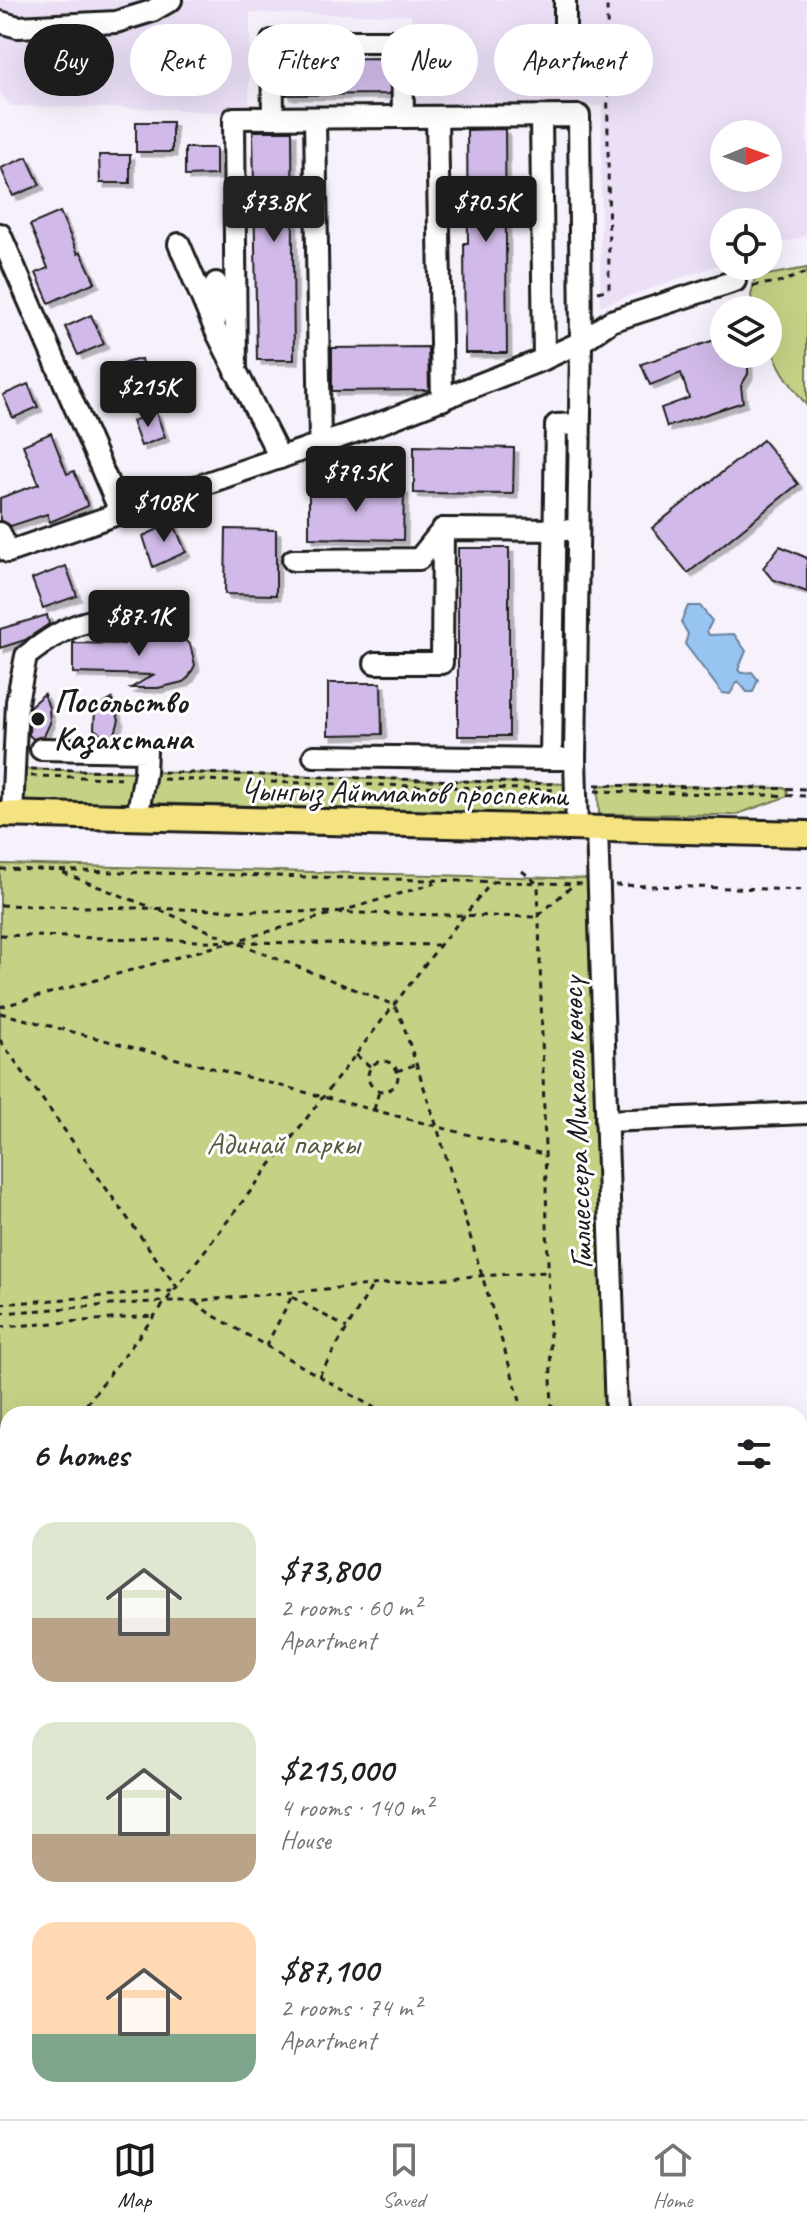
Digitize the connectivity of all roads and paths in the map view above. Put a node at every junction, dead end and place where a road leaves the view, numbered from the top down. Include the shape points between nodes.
1 (171, 0) edge
2 (565, 0) edge
3 (607, 0) edge
4 (0, 22) edge
5 (565, 24) edge
6 (403, 117) junction
7 (437, 117) junction
8 (541, 117) junction
9 (273, 118) junction
10 (315, 118) junction
11 (0, 234) edge
12 (179, 244) dead end
13 (807, 272) edge
14 (735, 281) joint
15 (216, 283) dead end
16 (581, 294) junction
17 (216, 331) junction
18 (581, 342) junction
19 (544, 359) junction
20 (236, 372) junction
21 (442, 400) junction
22 (579, 424) junction
23 (320, 444) junction
24 (280, 458) junction
25 (120, 511) junction
26 (443, 529) junction
27 (554, 530) junction
28 (578, 530) junction
29 (0, 533) edge
30 (293, 560) dead end
31 (174, 604) dead end
32 (375, 663) dead end
33 (41, 749) dead end
34 (314, 756) dead end
35 (551, 759) junction
36 (575, 759) junction
37 (15, 772) junction
38 (145, 775) junction
39 (525, 783) junction
40 (575, 788) junction
41 (807, 789) edge
42 (524, 791) junction
43 (807, 796) edge
44 (6, 815) edge
45 (137, 818) junction
46 (587, 829) junction
47 (807, 834) edge
48 (0, 869) edge
49 (59, 871) junction
50 (522, 871) dead end
51 (439, 882) junction
52 (492, 882) junction
53 (538, 884) junction
54 (574, 884) junction
55 (589, 884) dead end
56 (610, 885) dead end
57 (807, 890) edge
58 (0, 905) edge
59 (158, 910) junction
60 (335, 913) junction
61 (466, 916) junction
62 (537, 917) junction
63 (0, 935) edge
64 (235, 942) junction
65 (440, 945) junction
66 (394, 1005) junction
67 (0, 1007) edge
68 (0, 1013) edge
69 (0, 1040) edge
70 (356, 1055) junction
71 (417, 1064) junction
72 (371, 1067) junction
73 (397, 1071) junction
74 (379, 1091) junction
75 (322, 1098) junction
76 (373, 1111) junction
77 (807, 1113) edge
78 (606, 1121) junction
79 (437, 1127) junction
80 (543, 1154) junction
81 (547, 1272) junction
82 (482, 1276) junction
83 (373, 1285) junction
84 (176, 1286) junction
85 (172, 1291) junction
86 (292, 1294) junction
87 (166, 1301) junction
88 (194, 1301) junction
89 (0, 1304) edge
90 (0, 1313) edge
91 (153, 1316) junction
92 (0, 1327) edge
93 (347, 1328) junction
94 (266, 1346) junction
95 (319, 1376) junction
96 (85, 1406) edge
97 (371, 1406) edge
98 (522, 1406) edge
99 (552, 1406) edge
100 (616, 1406) edge

1 - 4 street via 116,22 18,27
2 - 5 street
3 - 16 path via 609,289
6 - 7 street
6 - 9 street via 402,41 272,41
6 - 10 street
7 - 8 street
7 - 21 street
8 - 16 street, Гшлиессера Микаель көчөсү via 579,116
8 - 19 street
9 - 10 street
9 - 20 street via 234,118
10 - 23 street
11 - 25 street
12 - 17 street
13 - 14 path via 757,287
14 - 18 street via 611,321
15 - 17 street
16 - 18 street, Гшлиессера Микаель көчөсү
17 - 20 street
18 - 19 street
18 - 22 street, Гшлиессера Микаель көчөсү
19 - 21 street
20 - 24 street
21 - 23 street
22 - 27 street via 556,425
22 - 28 street, Гшлиессера Микаель көчөсү
23 - 24 street
24 - 25 street
25 - 29 street via 8,552
26 - 27 street
26 - 30 street via 419,559
26 - 32 street via 442,663
27 - 28 street
27 - 35 street
28 - 36 street, Гшлиессера Микаель көчөсү
31 - 37 street via 160,612 86,622 26,656 17,702
33 - 38 street via 146,751
34 - 35 street
35 - 36 street
36 - 40 street, Гшлиессера Микаель көчөсү
37 - 38 path
37 - 44 street
38 - 39 path
38 - 42 path
38 - 45 street
39 - 40 path
39 - 42 path
40 - 41 path
40 - 42 path
40 - 43 path
40 - 46 street, Гшлиессера Микаель көчөсү
44 - 45 main road, Чынгыз Айтматов проспекти
45 - 46 main road, Чынгыз Айтматов проспекти
46 - 47 main road, Чынгыз Айтматов проспекти
46 - 78 street, Гшлиессера Микаель көчөсү
48 - 49 path
49 - 51 path
49 - 59 path
50 - 53 path
51 - 52 path
51 - 60 path
52 - 53 path
52 - 61 path
53 - 54 path
53 - 62 path
54 - 55 path
54 - 62 path
56 - 57 path
58 - 59 path
59 - 60 path
59 - 64 path
60 - 61 path
60 - 64 path
61 - 62 path
61 - 65 path
62 - 80 path
63 - 64 path
64 - 65 path
64 - 66 path
64 - 67 path
65 - 66 path
66 - 70 path
66 - 71 path
68 - 75 path
69 - 84 path
70 - 72 path
70 - 75 path
71 - 73 path
71 - 79 path
72 - 73 path via 384,1061
72 - 74 path via 369,1081
73 - 74 path via 394,1087
74 - 76 path
75 - 76 path
75 - 84 path
76 - 79 path
77 - 78 street
78 - 100 street, Гшлиессера Микаель көчөсү
79 - 80 path
79 - 82 path
80 - 81 path
81 - 82 path
81 - 99 path
82 - 83 path
82 - 98 path
83 - 86 path
83 - 93 path
84 - 85 path
85 - 87 path
85 - 89 path
86 - 88 path
86 - 93 path
86 - 94 path
87 - 88 path
87 - 90 path
87 - 91 path
88 - 94 path
91 - 92 path
91 - 96 path
93 - 95 path
94 - 95 path
95 - 97 path

